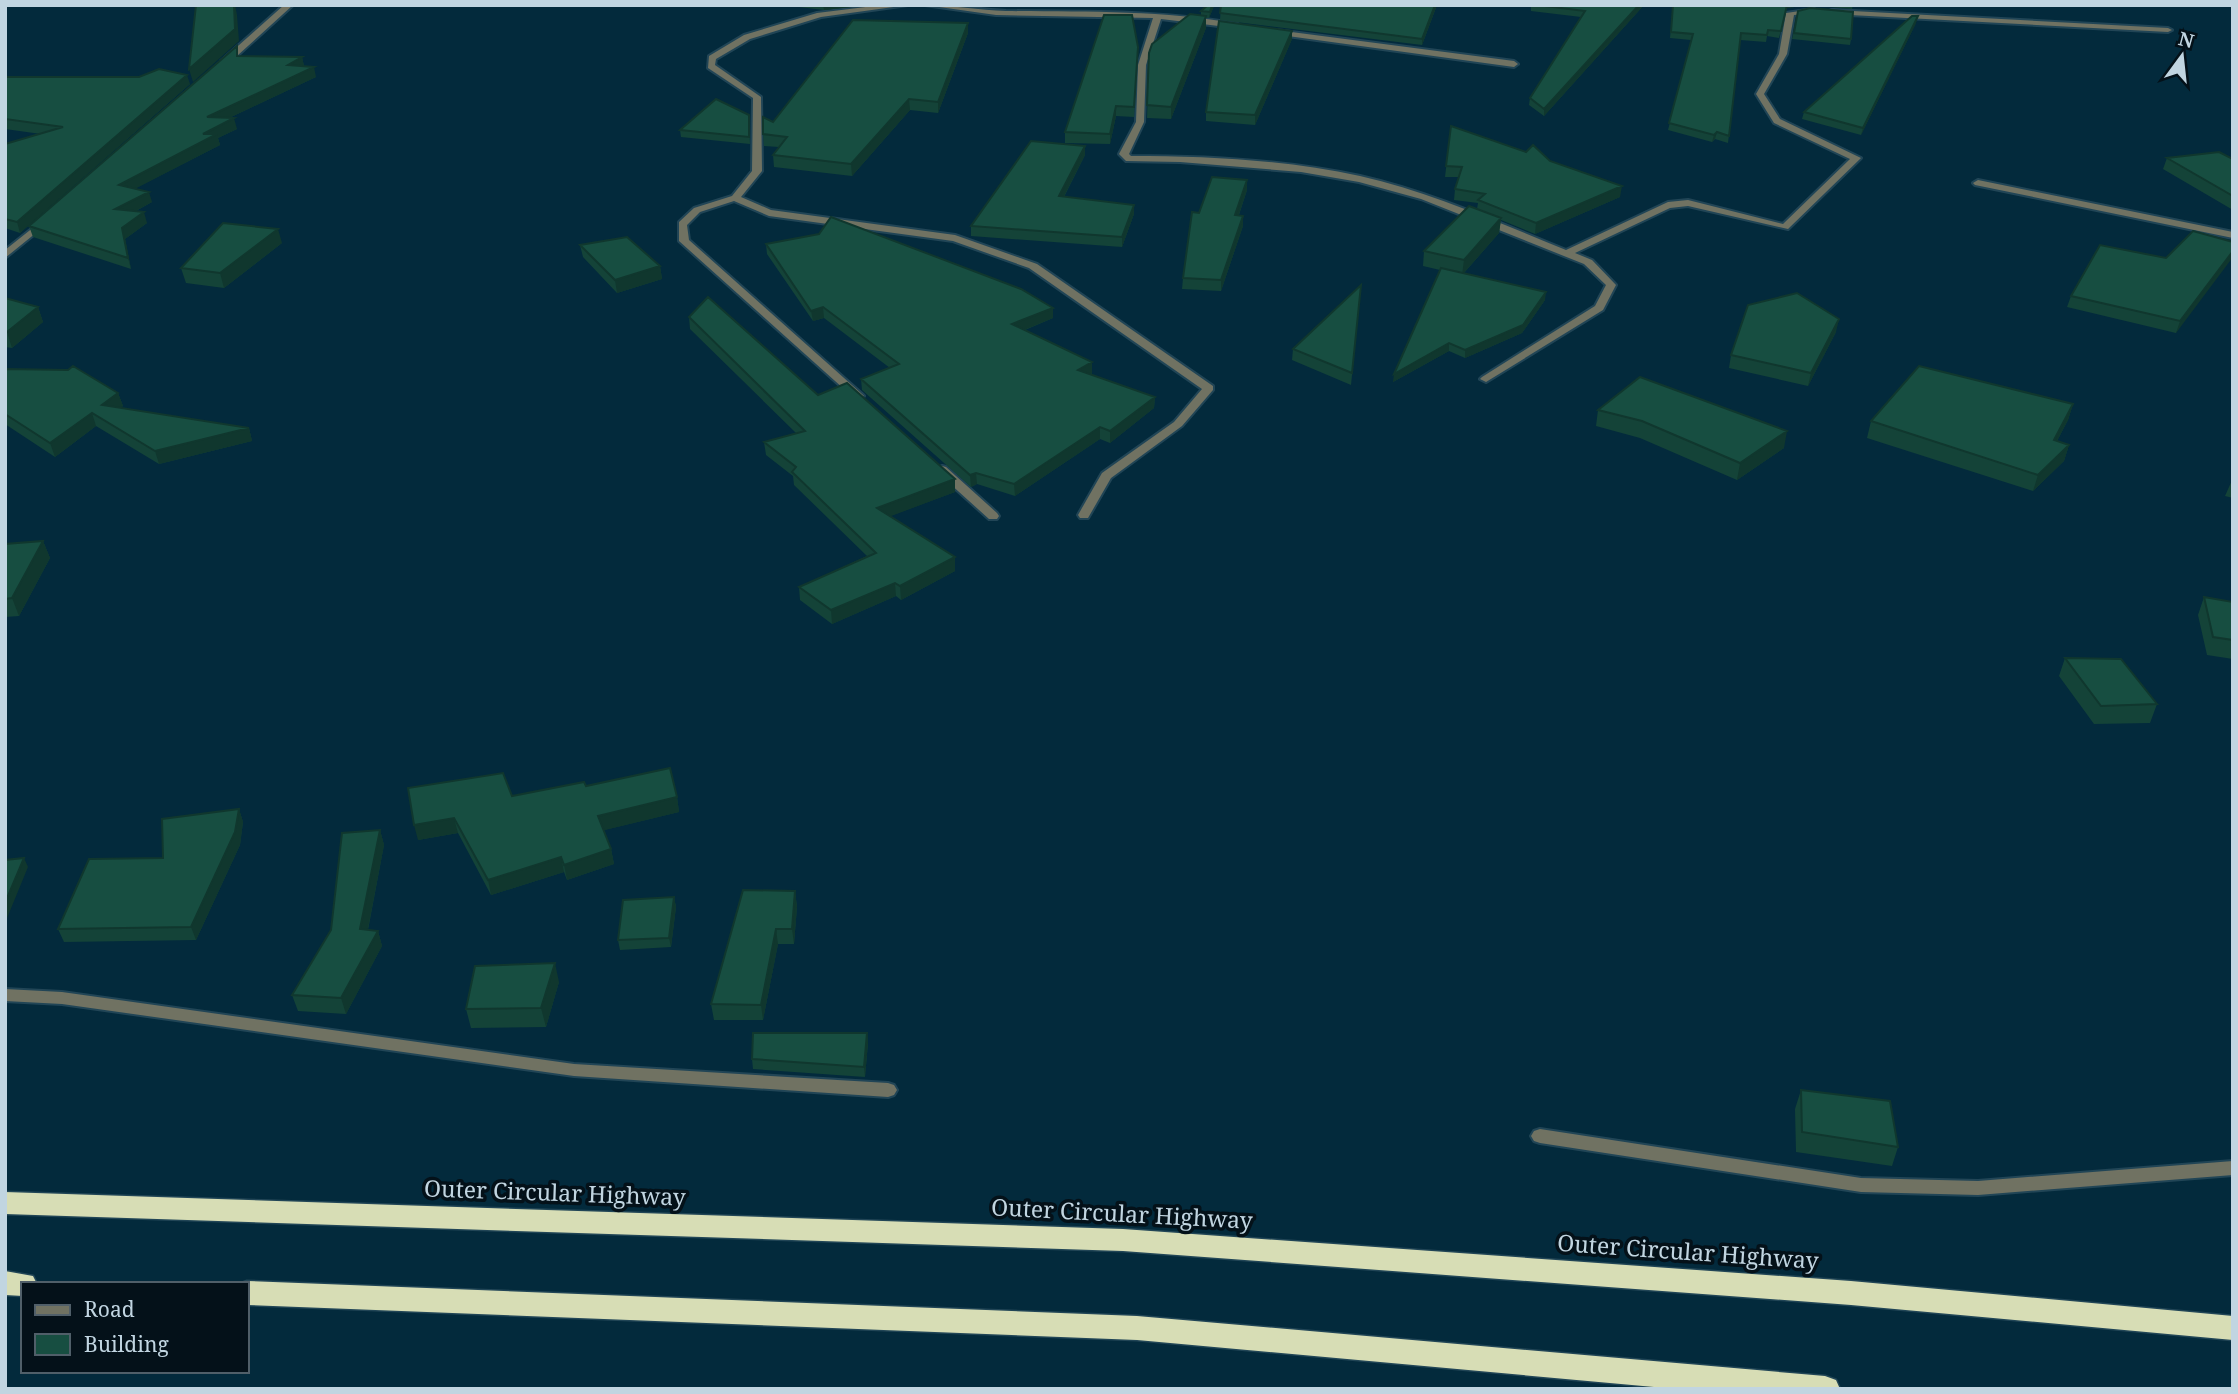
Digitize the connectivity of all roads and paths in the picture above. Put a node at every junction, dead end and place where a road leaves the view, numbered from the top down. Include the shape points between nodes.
1 (289, 5) edge
2 (904, 5) edge
3 (929, 5) edge
4 (1885, 5) edge
5 (1158, 16) junction
6 (1891, 17) junction
7 (1240, 27) edge
8 (2168, 30) dead end
9 (1268, 31) edge
10 (1514, 64) dead end
11 (218, 68) edge
12 (1978, 183) dead end
13 (735, 198) junction
14 (56, 212) edge
15 (2233, 235) edge
16 (1566, 254) junction
17 (5, 255) edge
18 (1486, 379) dead end
19 (869, 406) edge
20 (931, 461) edge
21 (1084, 515) dead end
22 (993, 516) dead end
23 (5, 995) edge
24 (888, 1090) dead end
25 (1540, 1136) dead end
26 (2233, 1168) edge
27 (5, 1203) edge
28 (248, 1293) edge
29 (2233, 1328) edge
30 (1825, 1389) edge

1 - 11 street
2 - 13 street via 820,15 747,37 712,58 711,66 757,97 757,171
3 - 5 street via 996,13
4 - 6 street
5 - 7 street
5 - 16 street via 1142,65 1140,122 1124,154 1129,159 1301,169 1360,179 1424,197
6 - 8 street
6 - 16 street via 1809,10 1790,13 1783,54 1760,94 1777,121 1856,158 1785,227 1688,203 1668,205
9 - 10 street
12 - 15 street
13 - 19 street via 697,210 682,225 684,241
13 - 21 street via 769,213 955,238 1033,266 1209,388 1178,424 1106,476
14 - 17 street
16 - 18 street via 1588,262 1611,285 1599,308
20 - 22 street
23 - 24 street via 62,998 574,1070
25 - 26 street via 1861,1185 1978,1188
27 - 29 highway, Outer Circular Highway via 1123,1240 1851,1293
28 - 30 highway via 1137,1328

